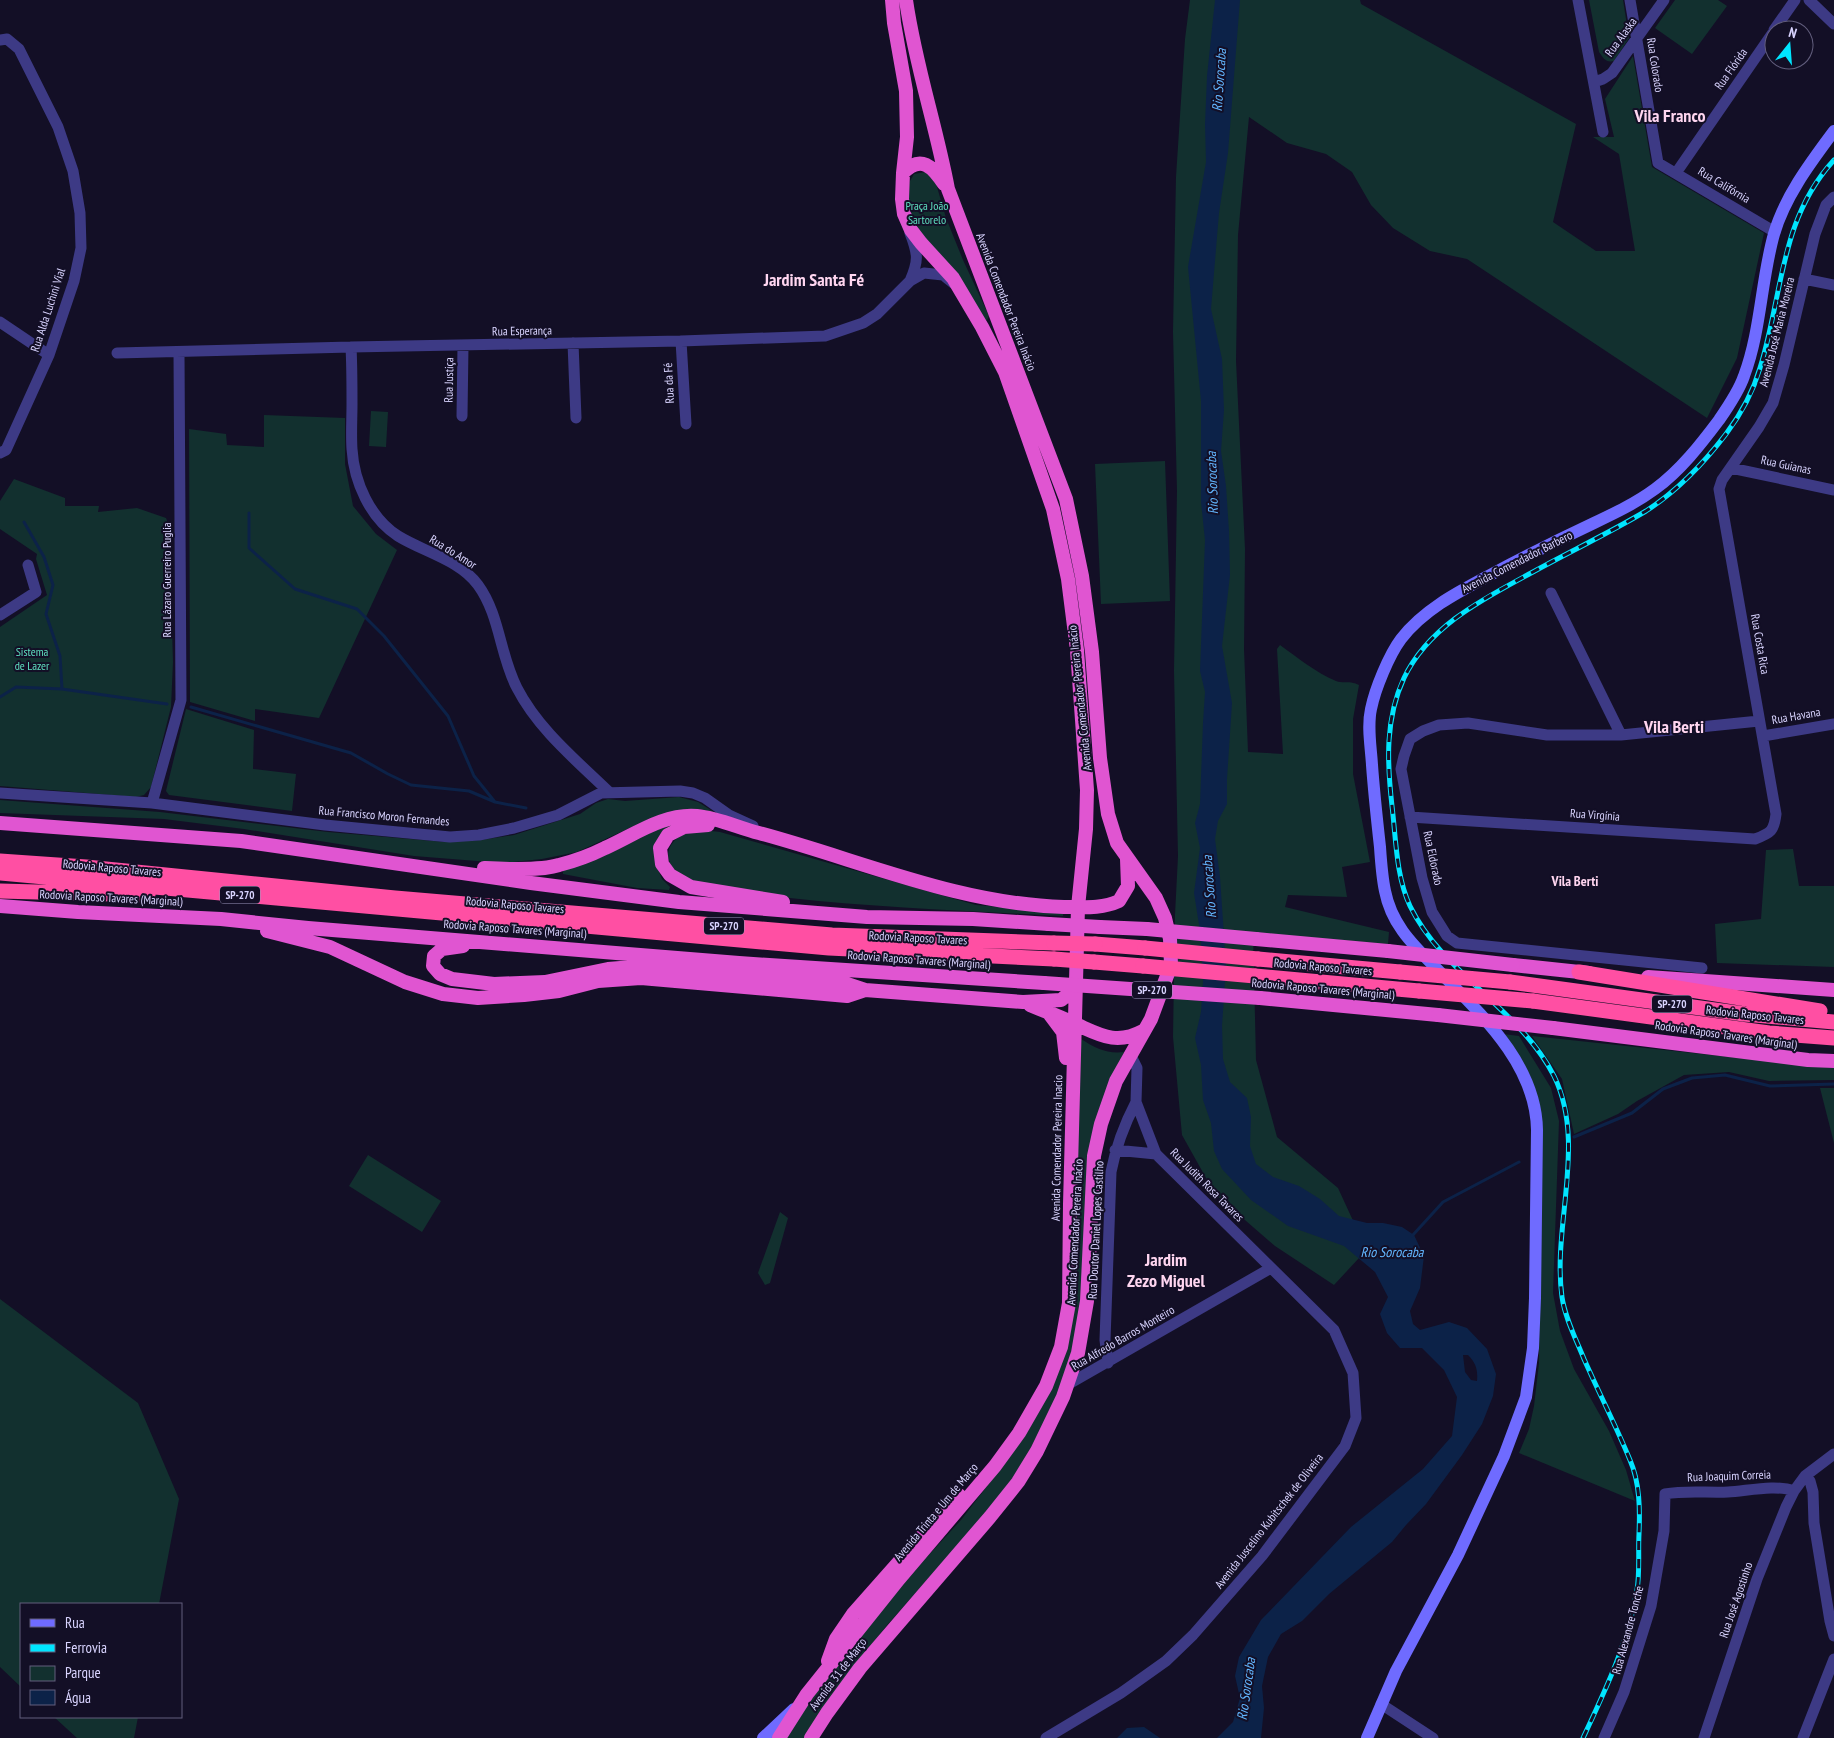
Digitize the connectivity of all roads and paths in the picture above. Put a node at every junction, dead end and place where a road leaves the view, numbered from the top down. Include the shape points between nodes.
1 (892, 0) edge
2 (906, 0) edge
3 (1578, 0) edge
4 (1630, 0) edge
5 (1664, 0) edge
6 (1795, 0) edge
7 (1809, 0) edge
8 (1781, 20) edge
9 (1834, 24) edge
10 (1637, 38) junction
11 (0, 40) edge
12 (1764, 45) edge
13 (1594, 82) junction
14 (1834, 131) edge
15 (1603, 132) dead end
16 (1658, 163) joint
17 (903, 173) junction
18 (1676, 173) junction
19 (948, 189) junction
20 (1834, 197) edge
21 (907, 221) junction
22 (1775, 232) junction
23 (1804, 279) junction
24 (910, 281) junction
25 (1834, 285) edge
26 (962, 294) junction
27 (0, 322) edge
28 (681, 341) junction
29 (573, 343) junction
30 (463, 346) junction
31 (351, 347) junction
32 (179, 352) junction
33 (116, 353) dead end
34 (49, 355) junction
35 (462, 416) dead end
36 (576, 418) dead end
37 (686, 424) dead end
38 (0, 453) edge
39 (1732, 468) junction
40 (1834, 490) edge
41 (28, 565) dead end
42 (1551, 593) dead end
43 (0, 615) edge
44 (1759, 721) junction
45 (1834, 724) edge
46 (1621, 735) junction
47 (1763, 736) junction
48 (609, 792) junction
49 (0, 793) edge
50 (152, 803) junction
51 (1410, 817) junction
52 (0, 823) edge
53 (1774, 827) joint
54 (760, 833) junction
55 (777, 837) junction
56 (1127, 857) junction
57 (0, 861) edge
58 (398, 863) junction
59 (1082, 870) junction
60 (0, 873) edge
61 (0, 891) edge
62 (210, 893) junction
63 (0, 906) edge
64 (1046, 906) junction
65 (1099, 906) junction
66 (1078, 907) junction
67 (867, 917) junction
68 (220, 919) junction
69 (599, 951) junction
70 (1702, 968) dead end
71 (1579, 972) junction
72 (1076, 988) junction
73 (865, 990) junction
74 (1834, 990) edge
75 (1023, 1002) junction
76 (1048, 1012) junction
77 (1834, 1014) edge
78 (1834, 1022) edge
79 (1075, 1023) junction
80 (1143, 1031) junction
81 (1834, 1038) edge
82 (1130, 1054) junction
83 (1834, 1061) edge
84 (1073, 1082) junction
85 (1136, 1102) junction
86 (1115, 1150) junction
87 (1156, 1154) junction
88 (1271, 1268) junction
89 (1108, 1363) junction
90 (1067, 1385) junction
91 (1046, 1386) joint
92 (1019, 1434) junction
93 (1834, 1454) edge
94 (1805, 1476) junction
95 (1794, 1490) junction
96 (1665, 1494) joint
97 (1834, 1636) edge
98 (840, 1652) joint
99 (1834, 1659) edge
100 (824, 1673) junction
101 (803, 1700) junction
102 (1381, 1704) junction
103 (763, 1738) edge
104 (779, 1738) edge
105 (811, 1738) edge
106 (1046, 1738) edge
107 (1367, 1738) edge
108 (1433, 1738) edge
109 (1604, 1738) edge
110 (1704, 1738) edge
111 (1803, 1738) edge

1 - 17 highway, Avenida Comendador Pereira Inácio via 906,91 907,137
2 - 19 highway, Avenida Comendador Pereira Inácio
3 - 13 street
4 - 10 street, Rua Colorado
5 - 10 street, Rua Alaska
6 - 8 street, Rua Flórida
7 - 9 street
10 - 13 street, Rua Alaska via 1612,73
10 - 16 street, Rua Colorado
11 - 34 street, Rua Alda Luchini Vial via 7,39 19,49 58,127 73,171 80,213 81,248 74,281
12 - 18 street, Rua Flórida
13 - 15 street
14 - 22 main road, Avenida Comendador Barbero via 1792,192
16 - 18 street, Rua Califórnia
17 - 19 highway via 914,165 927,164 934,168
17 - 21 highway, Avenida Comendador Pereira Inácio via 902,199
18 - 22 street, Rua Califórnia
19 - 56 highway, Avenida Comendador Pereira Inácio via 1066,499 1082,576 1108,814 1117,843
20 - 23 street, Avenida José Maria Moreira via 1826,205 1815,234
21 - 24 street, Rua Esperança via 918,254
21 - 26 highway, Avenida Comendador Pereira Inácio via 921,244 953,278
22 - 102 main road, Avenida Comendador Barbero via 1744,378 1702,443 1656,489 1629,506 1521,558 1425,614 1400,640 1371,709 1370,733 1384,888 1393,918 1501,1040 1522,1071 1532,1094 1537,1119 1535,1298 1533,1348 1526,1397 1504,1456 1458,1555
23 - 25 street
23 - 39 street, Avenida José Maria Moreira via 1773,403
24 - 26 street, Rua Esperança via 924,273 943,275
24 - 28 street, Rua Esperança via 877,314 863,323 825,336
26 - 59 highway, Avenida Comendador Pereira Inácio via 1005,372 1053,509 1068,579 1077,650 1087,790
27 - 34 street
28 - 29 street, Rua Esperança
28 - 37 street, Rua da Fé
29 - 30 street, Rua Esperança
29 - 36 street
30 - 31 street, Rua Esperança
30 - 35 street, Rua Justiça
31 - 32 street, Rua Esperança
31 - 48 street, Rua do Amor via 352,450 365,497 376,518 398,536 464,571 478,584 489,604 517,688 539,722
32 - 33 street, Rua Esperança
32 - 50 street, Rua Lázaro Guerreiro Puglia via 181,700
34 - 38 street, Rua Alda Luchini Vial via 6,450
39 - 40 street, Rua Guianas
39 - 44 street, Rua Costa Rica via 1719,489
41 - 43 street via 36,592
42 - 46 street
44 - 46 street, Rua Eldorado
44 - 47 street, Rua Costa Rica
45 - 47 street, Rua Havana
46 - 51 street, Rua Eldorado via 1547,735 1468,723 1439,725 1410,739 1404,756 1401,769
47 - 53 street, Rua Costa Rica via 1776,814
48 - 50 street, Rua Francisco Moron Fernandes via 594,795 558,815 514,828 450,837
48 - 55 street, Rua Francisco Moron Fernandes via 693,793 729,815
49 - 50 street, Rua Francisco Moron Fernandes
51 - 53 street, Rua Virgínia via 1755,839 1768,834
51 - 70 street, Rua Eldorado via 1432,912 1447,936 1457,943
52 - 58 highway, SP-270 via 241,841
54 - 55 highway
54 - 58 highway via 697,816 672,817 557,866 511,870
54 - 67 highway via 704,824 684,827 668,835 660,848 662,864 670,875 691,887
55 - 64 highway via 937,887 978,897
56 - 65 highway via 1129,878 1125,894 1120,901
56 - 80 highway, Avenida Comendador Pereira Inácio via 1156,898 1170,939 1171,965 1151,1019
57 - 78 highway, Rodovia Raposo Tavares / SP-270, bridge via 832,935 1145,948 1510,982 1744,1014
58 - 67 highway, SP-270 via 679,902
59 - 64 highway via 1070,894
59 - 65 highway via 1090,895
59 - 66 highway, Avenida Comendador Pereira Inácio
60 - 62 highway, Rodovia Raposo Tavares / SP-270
61 - 62 highway via 134,896
62 - 81 highway, Rodovia Raposo Tavares / SP-270, bridge via 828,948 1054,959 1419,990
63 - 68 highway, Rodovia Raposo Tavares (Marginal) / SP-270
64 - 66 highway
65 - 66 highway
66 - 72 highway, Avenida Comendador Pereira Inacio
67 - 71 highway, SP-270, bridge via 973,918 1146,929
68 - 69 highway, Rodovia Raposo Tavares (Marginal) / SP-270
68 - 73 highway via 330,947 405,982 443,994 478,998 524,996 598,981 641,978 847,996
69 - 73 highway via 459,946 442,949 434,956 434,966 440,974 452,979 494,984 545,982 633,967 847,984
69 - 83 highway, Rodovia Raposo Tavares (Marginal) / SP-270, bridge via 1260,998 1438,1014
71 - 74 highway, SP-270
71 - 77 highway
72 - 75 highway via 1061,1000
72 - 79 highway, Avenida Comendador Pereira Inacio
73 - 75 highway
75 - 76 highway
76 - 79 highway
76 - 84 highway via 1063,1032 1066,1070
79 - 80 highway via 1108,1038 1134,1036
79 - 84 highway, Avenida Comendador Pereira Inacio
80 - 82 highway, Avenida Comendador Pereira Inácio
82 - 85 street, Rua Judith Rosa Tavares via 1137,1068
82 - 90 highway, Avenida Comendador Pereira Inácio via 1107,1103 1094,1156 1087,1301 1078,1353
84 - 91 highway, Avenida Comendador Pereira Inacio via 1069,1303 1061,1347
85 - 86 street, Rua Doutor Daniel Lopes Castilho
85 - 87 street, Rua Judith Rosa Tavares
86 - 87 street
86 - 89 street, Rua Doutor Daniel Lopes Castilho via 1111,1172 1105,1340
87 - 88 street, Rua Judith Rosa Tavares
88 - 89 street, Rua Alfredo Barros Monteiro
88 - 106 street, Avenida Juscelino Kubitschek de Oliveira via 1334,1330 1353,1373 1356,1418 1345,1446 1262,1556 1193,1635 1166,1661
89 - 90 street, Rua Alfredo Barros Monteiro
90 - 105 highway, Avenida 31 de Março via 1037,1451 1018,1482 891,1630 826,1713
91 - 92 highway, Avenida Trinta e Um de Março
92 - 98 highway, Avenida Trinta e Um de Março
92 - 100 highway via 944,1510 853,1614 836,1639
93 - 94 street, Rua José Agostinho
94 - 95 street, Rua José Agostinho
94 - 97 street via 1813,1492 1814,1523
95 - 96 street, Rua Joaquim Correia via 1681,1491
95 - 110 street, Rua José Agostinho via 1757,1579
96 - 109 street, Rua Alexandre Tonche via 1664,1531 1651,1606 1624,1692
98 - 100 highway, Avenida 31 de Março
99 - 111 street
100 - 101 highway, Avenida 31 de Março
101 - 103 main road
101 - 104 highway, Avenida 31 de Março
102 - 107 main road, Avenida Comendador Barbero
102 - 108 street

